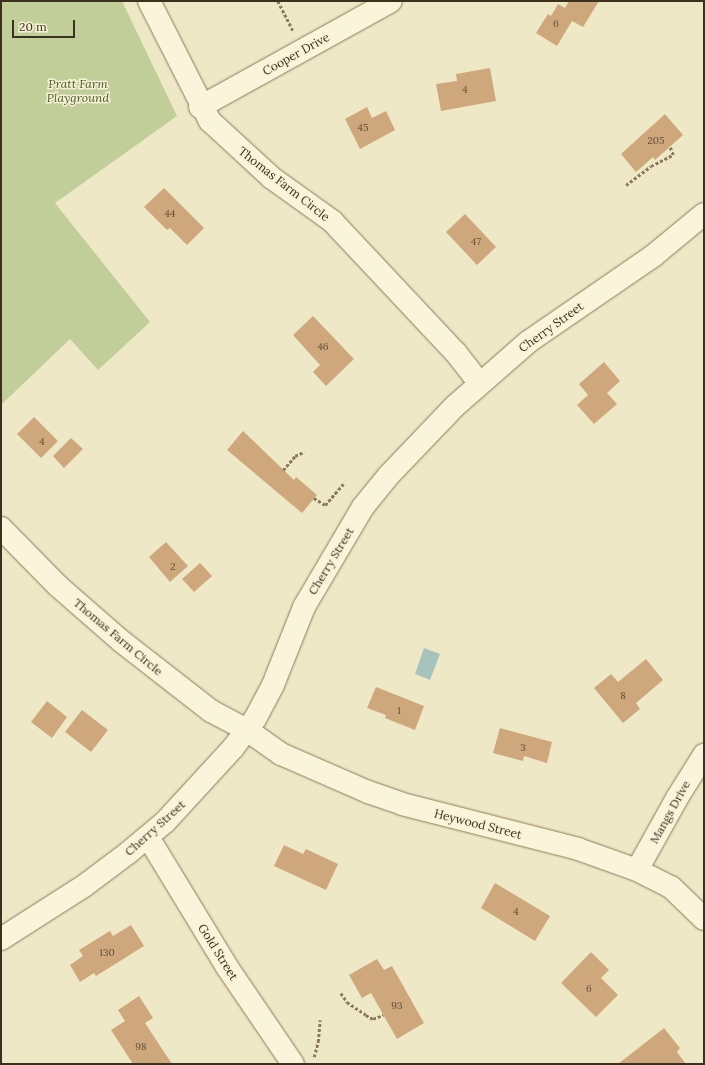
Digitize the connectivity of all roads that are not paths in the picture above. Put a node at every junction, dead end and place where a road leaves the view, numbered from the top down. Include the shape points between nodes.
1 (149, 1) edge
2 (391, 1) edge
3 (200, 107) junction
4 (704, 214) edge
5 (480, 384) junction
6 (1, 528) edge
7 (248, 730) junction
8 (704, 755) edge
9 (148, 837) junction
10 (637, 870) junction
11 (704, 919) edge
12 (1, 939) edge
13 (302, 1064) edge

1 - 3 street, Thomas Farm Circle
2 - 3 street, Cooper Drive
3 - 5 street, Thomas Farm Circle via 220,133 267,173 332,221 456,353
4 - 5 street, Cherry Street via 653,256 528,342
5 - 7 street, Cherry Street via 389,474 362,508 304,607 273,685
6 - 7 street, Thomas Farm Circle via 58,586 121,641 212,711
7 - 9 street, Cherry Street via 188,799
7 - 10 street, Heywood Street via 299,764 368,792 439,814 578,850
8 - 10 street, Mangs Drive via 676,798
9 - 12 street, Cherry Street via 84,886
9 - 13 street, Gold Street via 227,967
10 - 11 street, Heywood Street via 670,887

